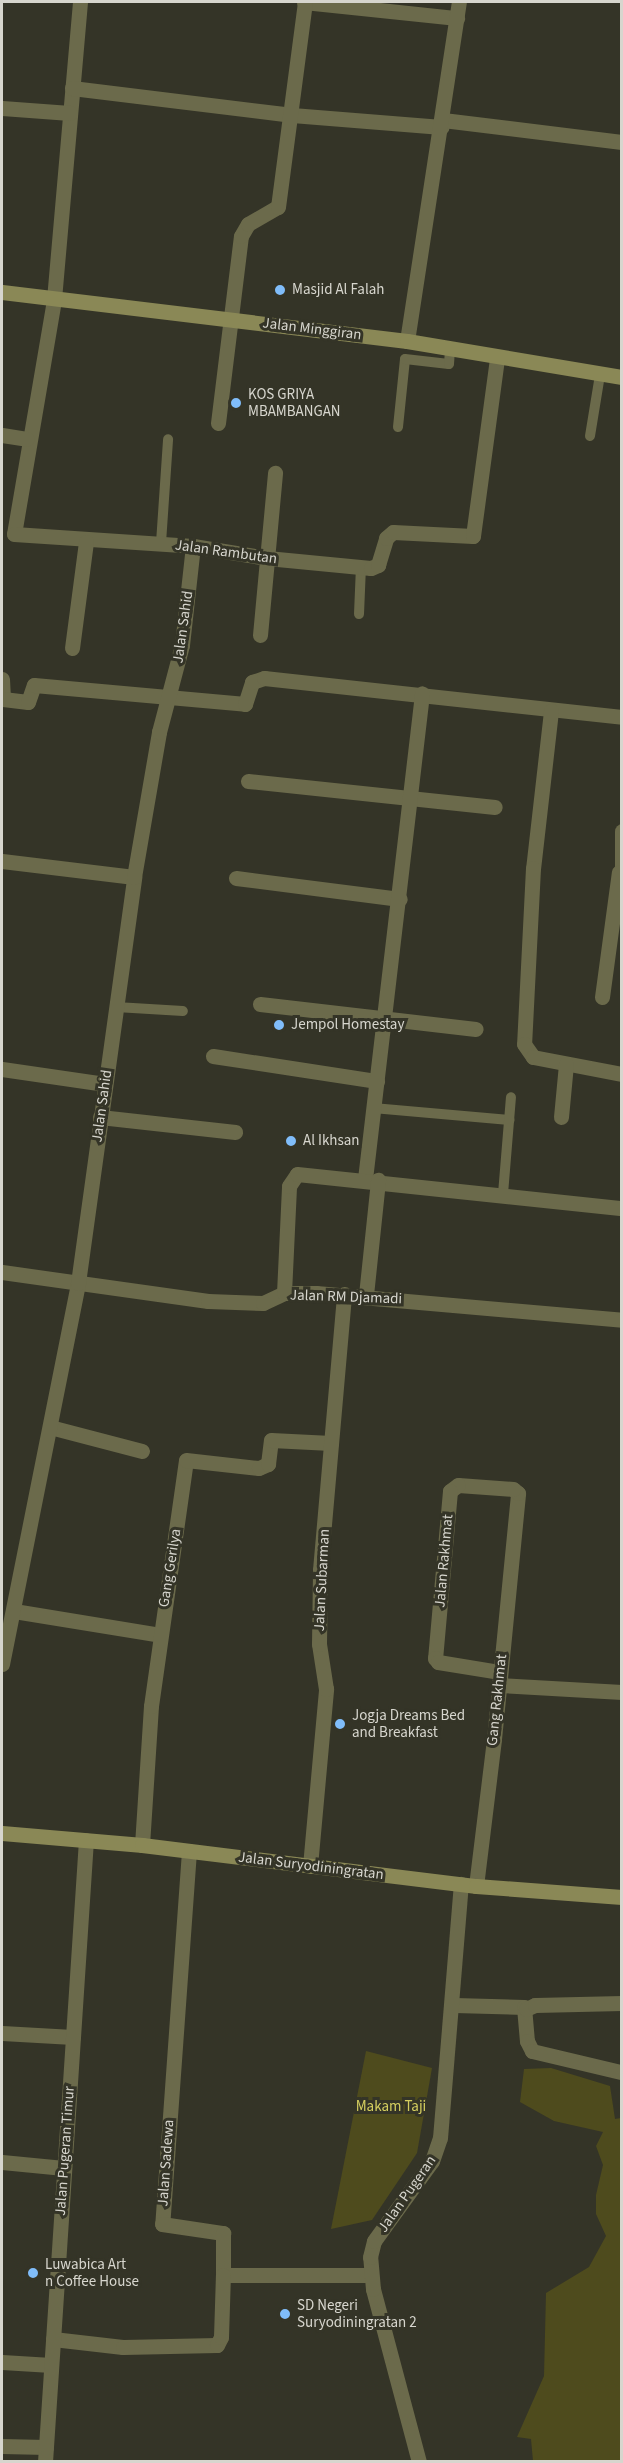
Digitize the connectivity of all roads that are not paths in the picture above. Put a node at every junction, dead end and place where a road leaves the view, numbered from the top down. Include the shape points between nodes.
1 (80, 2) edge
2 (305, 2) edge
3 (459, 2) edge
4 (457, 18) junction
5 (72, 88) junction
6 (2, 108) edge
7 (70, 113) junction
8 (292, 115) junction
9 (442, 124) junction
10 (621, 142) edge
11 (2, 292) edge
12 (54, 300) junction
13 (232, 320) junction
14 (407, 341) junction
15 (450, 350) junction
16 (497, 358) junction
17 (600, 375) junction
18 (621, 377) edge
19 (218, 423) dead end
20 (398, 427) dead end
21 (2, 435) edge
22 (590, 436) dead end
23 (27, 439) junction
24 (168, 439) dead end
25 (275, 473) dead end
26 (8, 529) edge
27 (86, 542) junction
28 (161, 543) junction
29 (193, 546) junction
30 (267, 558) junction
31 (361, 567) junction
32 (359, 614) dead end
33 (260, 635) dead end
34 (72, 648) dead end
35 (2, 679) edge
36 (422, 693) junction
37 (169, 694) junction
38 (551, 711) junction
39 (621, 717) edge
40 (248, 781) dead end
41 (410, 801) junction
42 (495, 807) dead end
43 (621, 831) edge
44 (2, 861) edge
45 (620, 872) edge
46 (134, 877) junction
47 (236, 878) dead end
48 (400, 899) junction
49 (602, 997) dead end
50 (260, 1004) dead end
51 (116, 1008) junction
52 (183, 1011) dead end
53 (386, 1018) junction
54 (476, 1029) dead end
55 (213, 1056) dead end
56 (566, 1064) junction
57 (2, 1069) edge
58 (621, 1074) edge
59 (377, 1081) junction
60 (105, 1084) junction
61 (511, 1097) dead end
62 (373, 1108) junction
63 (100, 1117) junction
64 (561, 1117) dead end
65 (509, 1120) junction
66 (235, 1132) dead end
67 (371, 1179) junction
68 (503, 1194) junction
69 (621, 1208) edge
70 (2, 1272) edge
71 (78, 1282) junction
72 (284, 1293) junction
73 (344, 1294) junction
74 (366, 1295) junction
75 (621, 1320) edge
76 (50, 1427) junction
77 (332, 1443) junction
78 (142, 1451) dead end
79 (516, 1514) joint
80 (14, 1611) junction
81 (160, 1635) junction
82 (2, 1664) edge
83 (499, 1678) junction
84 (621, 1692) edge
85 (2, 1833) edge
86 (86, 1840) junction
87 (142, 1845) junction
88 (189, 1851) junction
89 (310, 1866) junction
90 (469, 1885) junction
91 (621, 1897) edge
92 (621, 2003) edge
93 (454, 2005) junction
94 (526, 2009) junction
95 (2, 2033) edge
96 (73, 2037) junction
97 (621, 2072) edge
98 (2, 2162) edge
99 (64, 2168) junction
100 (224, 2275) junction
101 (371, 2275) junction
102 (53, 2339) junction
103 (2, 2362) edge
104 (51, 2365) junction
105 (2, 2446) edge
106 (45, 2454) edge
107 (419, 2462) edge

1 - 5 street, Jalan Rambutan
2 - 4 street
2 - 8 street
3 - 4 street
4 - 9 street
5 - 7 street, Jalan Rambutan
5 - 8 street
6 - 7 street
7 - 12 street, Jalan Rambutan
8 - 9 street
8 - 13 street via 278,207 248,224 242,236
9 - 10 street
9 - 14 street
11 - 12 street, Jalan Minggiran
12 - 13 street, Jalan Minggiran
12 - 23 street, Jalan Rambutan
13 - 14 street, Jalan Minggiran
13 - 19 street
14 - 15 street, Jalan Minggiran
15 - 16 street, Jalan Minggiran
15 - 20 lane via 449,364 405,358
16 - 17 street, Jalan Minggiran
16 - 31 street via 474,536 393,532 386,538 378,565
17 - 18 street, Jalan Minggiran
17 - 22 lane
21 - 23 street
23 - 26 street, Jalan Rambutan
24 - 28 lane
25 - 30 street
26 - 27 street, Jalan Rambutan
27 - 28 street, Jalan Rambutan
27 - 34 street
28 - 29 street, Jalan Rambutan
29 - 30 street, Jalan Rambutan
29 - 37 street, Jalan Sahid via 182,645
30 - 31 street, Jalan Rambutan
30 - 33 street
31 - 32 lane
35 - 37 street via 3,699 28,702 34,685
36 - 37 street via 259,678 252,682 245,704
36 - 38 street
36 - 41 street
37 - 46 street, Jalan Sahid
38 - 39 street
38 - 56 street via 533,868 524,1044 533,1057
40 - 41 street
41 - 42 street
41 - 48 street
43 - 45 street
44 - 46 street
45 - 49 street
46 - 51 street, Jalan Sahid
47 - 48 street
48 - 53 street
50 - 53 street
51 - 52 lane
51 - 60 street, Jalan Sahid
53 - 54 street
53 - 59 street
55 - 59 street
56 - 58 street
56 - 64 street
57 - 60 street
59 - 62 street
60 - 63 street, Jalan Sahid
61 - 65 lane
62 - 65 lane
62 - 67 street
63 - 66 street
63 - 71 street, Jalan Sahid
65 - 68 lane
67 - 68 street
67 - 72 street via 292,1176
67 - 74 street
68 - 69 street
70 - 71 street, Jalan RM Djamadi
71 - 72 street, Jalan RM Djamadi via 208,1301 263,1303
71 - 76 street, Jalan Sahid
72 - 73 street, Jalan RM Djamadi
73 - 74 street, Jalan RM Djamadi
73 - 77 street, Jalan Subarman
74 - 75 street, Jalan RM Djamadi
76 - 78 street
76 - 80 street, Jalan Sahid
77 - 81 street, Gang Gerilya via 271,1440 268,1464 259,1468 186,1460
77 - 89 street, Jalan Subarman via 320,1570 319,1644 326,1689
79 - 83 street, Gang Rakhmat
79 - 83 street, Jalan Rakhmat via 518,1492 513,1488 458,1485 450,1491 435,1658
80 - 81 street
80 - 82 street, Jalan Sahid
81 - 87 street, Gang Gerilya
83 - 84 street
83 - 90 street, Gang Rakhmat
85 - 86 street, Jalan Suryodiningratan
86 - 87 street, Jalan Suryodiningratan
86 - 96 street, Jalan Pugeran Timur
87 - 88 street, Jalan Suryodiningratan
88 - 89 street, Jalan Suryodiningratan
88 - 100 street, Jalan Sadewa via 162,2220 166,2226 223,2233
89 - 90 street, Jalan Suryodiningratan
90 - 91 street, Jalan Suryodiningratan
90 - 93 street, Jalan Pugeran
92 - 94 street via 535,2005
93 - 94 street
93 - 101 street, Jalan Pugeran via 437,2151 374,2241
94 - 97 street via 527,2041 532,2050
95 - 96 street
96 - 99 street, Jalan Pugeran Timur
98 - 99 street
99 - 102 street, Jalan Pugeran Timur
100 - 101 street
100 - 102 street via 221,2337 217,2345 123,2347
101 - 107 street, Jalan Pugeran
102 - 104 street, Jalan Pugeran Timur
103 - 104 street
104 - 106 street, Jalan Pugeran Timur
105 - 106 street

